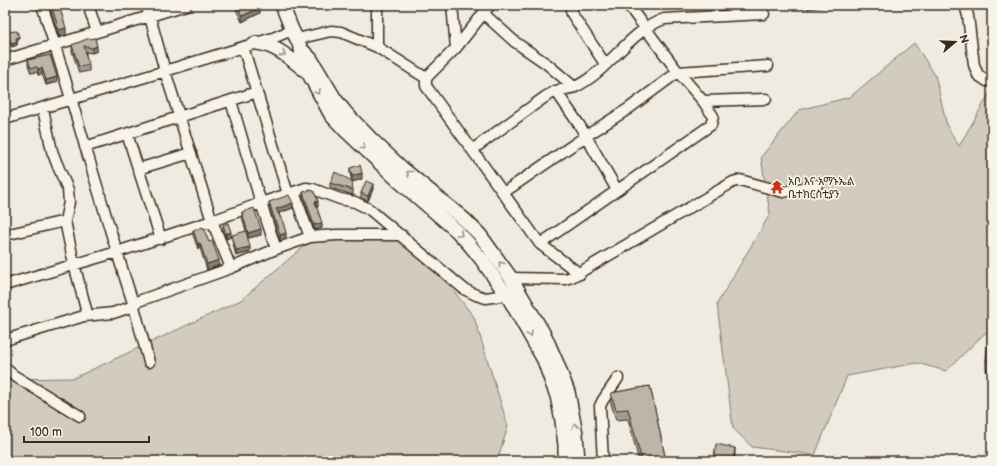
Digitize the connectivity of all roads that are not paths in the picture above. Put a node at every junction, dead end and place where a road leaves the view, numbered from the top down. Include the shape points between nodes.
1 (42, 5) edge
2 (88, 5) edge
3 (146, 5) edge
4 (186, 5) edge
5 (282, 5) edge
6 (377, 5) edge
7 (452, 5) edge
8 (574, 5) edge
9 (628, 5) edge
10 (965, 5) edge
11 (486, 9) edge
12 (764, 14) dead end
13 (150, 17) junction
14 (644, 29) junction
15 (97, 32) junction
16 (297, 39) junction
17 (256, 43) junction
18 (55, 45) junction
19 (243, 47) junction
20 (377, 47) junction
21 (456, 48) junction
22 (5, 60) edge
23 (605, 64) junction
24 (768, 66) dead end
25 (165, 71) junction
26 (307, 72) junction
27 (678, 72) junction
28 (426, 78) junction
29 (992, 80) edge
30 (574, 87) junction
31 (556, 90) junction
32 (257, 92) junction
33 (766, 99) dead end
34 (71, 100) junction
35 (231, 101) junction
36 (703, 101) junction
37 (43, 109) junction
38 (180, 116) junction
39 (5, 119) edge
40 (127, 134) junction
41 (586, 136) junction
42 (85, 147) junction
43 (472, 150) junction
44 (191, 152) junction
45 (138, 169) junction
46 (817, 185) dead end
47 (617, 190) junction
48 (291, 193) junction
49 (503, 193) junction
50 (441, 200) junction
51 (261, 204) junction
52 (433, 210) junction
53 (212, 220) junction
54 (65, 221) junction
55 (5, 235) edge
56 (401, 235) junction
57 (310, 237) junction
58 (160, 239) junction
59 (540, 244) junction
60 (276, 249) junction
61 (117, 252) junction
62 (74, 264) junction
63 (231, 268) junction
64 (580, 274) junction
65 (511, 278) junction
66 (5, 285) edge
67 (508, 298) junction
68 (134, 305) junction
69 (84, 316) junction
70 (5, 340) edge
71 (149, 362) dead end
72 (5, 368) edge
73 (618, 378) dead end
74 (562, 394) junction
75 (80, 416) dead end
76 (565, 461) edge
77 (578, 461) edge
78 (603, 461) edge

1 - 18 street
2 - 15 street
3 - 13 street
4 - 13 street
5 - 16 main road
6 - 20 street
7 - 21 street
8 - 23 street via 572,14
9 - 14 street
10 - 29 street via 974,65 978,75 987,81
11 - 21 street
11 - 30 street via 515,42
12 - 14 street via 664,19
13 - 15 street
13 - 25 street
14 - 23 street
14 - 27 street
15 - 18 street
16 - 17 street
16 - 20 street via 330,30
16 - 26 main road
50 -> 16 main road via 403,169 345,112
17 - 19 street
17 -> 26 main road via 264,44 292,59
18 - 22 street
18 - 34 street
19 - 25 street
19 - 32 street
20 - 28 street
21 - 28 street
23 - 30 street via 595,74
24 - 27 street
25 - 34 street
25 - 38 street
26 -> 52 main road via 331,115 400,182
27 - 36 street
27 - 41 street
28 - 43 street via 426,86
30 - 31 street
31 - 41 street
31 - 43 street
32 - 35 street
32 - 48 street
33 - 36 street
34 - 37 street
34 - 42 street
35 - 38 street
35 - 51 street
36 - 47 street via 712,116 711,125
37 - 39 street
37 - 54 street via 56,164 68,190 69,202
38 - 40 street
38 - 44 street
40 - 42 street
40 - 45 street
41 - 47 street
41 - 49 street
42 - 61 street
43 - 49 street
44 - 45 street
44 - 53 street
45 - 58 street
46 - 64 street via 783,192 740,180 732,182
47 - 59 street
48 - 51 street
48 - 56 street via 306,188 355,202 370,209
48 - 57 street
49 - 59 street
50 - 52 main road
65 -> 50 main road via 480,235
51 - 53 street
51 - 60 street
52 -> 67 main road via 469,244
53 - 58 street
53 - 63 street
54 - 55 street
54 - 62 street
56 - 57 street
56 - 67 street via 464,289 486,298
57 - 60 street
58 - 61 street
59 - 64 street
60 - 63 street
61 - 62 street
61 - 68 street
62 - 66 street
62 - 69 street via 86,309
63 - 68 street
64 - 65 street via 564,279
65 - 74 main road via 545,336 556,361
67 -> 74 main road
68 - 69 street via 113,312
68 - 71 street
69 - 70 street
72 - 75 street
73 - 78 street via 600,406
74 - 76 main road
77 -> 74 main road via 576,434

